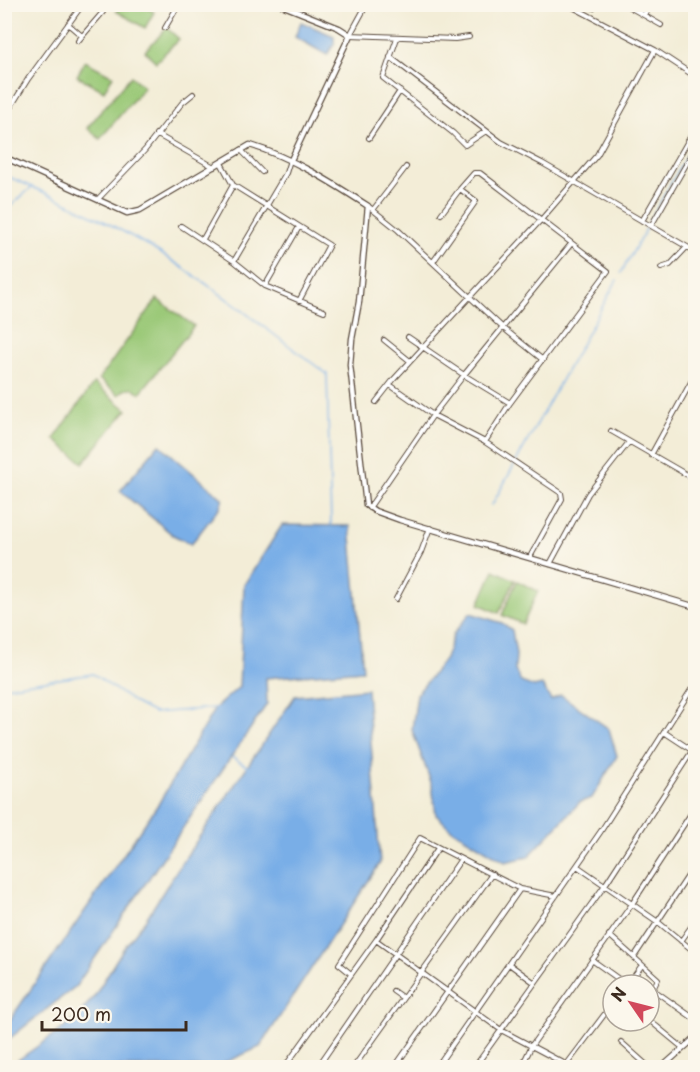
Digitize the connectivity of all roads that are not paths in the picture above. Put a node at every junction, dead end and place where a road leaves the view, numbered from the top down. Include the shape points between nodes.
1 (83, 4) edge
2 (179, 4) edge
3 (279, 4) edge
4 (368, 4) edge
5 (567, 4) edge
6 (624, 4) edge
7 (650, 4) edge
8 (103, 12) dead end
9 (644, 15) junction
10 (68, 24) junction
11 (661, 25) dead end
12 (165, 28) dead end
13 (350, 35) junction
14 (82, 36) junction
15 (397, 38) junction
16 (469, 38) dead end
17 (78, 41) dead end
18 (655, 50) junction
19 (390, 57) junction
20 (696, 77) edge
21 (400, 92) junction
22 (193, 94) dead end
23 (4, 118) edge
24 (696, 127) edge
25 (486, 131) junction
26 (156, 134) junction
27 (369, 138) dead end
28 (696, 147) edge
29 (241, 150) junction
30 (4, 157) edge
31 (291, 160) junction
32 (220, 163) junction
33 (214, 166) junction
34 (406, 167) dead end
35 (262, 171) dead end
36 (574, 183) junction
37 (233, 185) junction
38 (460, 189) junction
39 (98, 199) junction
40 (266, 207) junction
41 (371, 208) junction
42 (441, 214) dead end
43 (540, 221) junction
44 (643, 221) junction
45 (650, 225) junction
46 (181, 226) dead end
47 (300, 227) junction
48 (203, 239) junction
49 (571, 244) junction
50 (687, 247) junction
51 (696, 252) edge
52 (234, 261) junction
53 (433, 262) junction
54 (661, 268) dead end
55 (265, 286) junction
56 (469, 296) junction
57 (299, 301) junction
58 (324, 311) dead end
59 (502, 327) junction
60 (408, 337) dead end
61 (384, 340) dead end
62 (423, 347) junction
63 (543, 360) junction
64 (410, 361) junction
65 (696, 373) edge
66 (464, 375) junction
67 (390, 385) junction
68 (376, 402) dead end
69 (510, 403) junction
70 (434, 415) junction
71 (611, 431) dead end
72 (484, 442) junction
73 (628, 442) junction
74 (651, 455) junction
75 (696, 480) edge
76 (369, 508) junction
77 (430, 528) junction
78 (530, 557) junction
79 (550, 564) junction
80 (396, 599) dead end
81 (696, 607) edge
82 (696, 682) edge
83 (664, 732) junction
84 (696, 745) edge
85 (694, 752) edge
86 (696, 806) edge
87 (438, 848) junction
88 (461, 859) junction
89 (696, 864) edge
90 (577, 866) junction
91 (492, 874) junction
92 (605, 885) junction
93 (520, 889) junction
94 (556, 896) junction
95 (632, 904) junction
96 (696, 920) edge
97 (658, 922) junction
98 (609, 935) junction
99 (376, 940) junction
100 (681, 941) junction
101 (696, 953) edge
102 (395, 955) junction
103 (634, 957) junction
104 (592, 960) junction
105 (509, 964) junction
106 (642, 965) junction
107 (350, 973) junction
108 (421, 973) junction
109 (610, 973) edge
110 (636, 973) edge
111 (535, 983) junction
112 (393, 991) dead end
113 (448, 992) junction
114 (403, 998) junction
115 (476, 1012) junction
116 (601, 1019) edge
117 (696, 1020) edge
118 (501, 1030) junction
119 (661, 1030) edge
120 (696, 1036) edge
121 (621, 1042) dead end
122 (532, 1045) junction
123 (683, 1048) junction
124 (567, 1064) junction
125 (284, 1068) edge
126 (317, 1068) edge
127 (353, 1068) edge
128 (394, 1068) edge
129 (436, 1068) edge
130 (474, 1068) edge
131 (521, 1068) edge
132 (573, 1068) edge
133 (650, 1068) edge
134 (661, 1068) edge

1 - 10 street
2 - 12 street
3 - 13 street
4 - 13 street
5 - 18 street
6 - 9 street
7 - 9 street
8 - 14 street
9 - 11 street
10 - 14 street
10 - 23 street
13 - 15 street
13 - 31 street
14 - 17 street
15 - 16 street
15 - 19 street
18 - 20 street
18 - 36 street via 597,155
19 - 21 street via 382,78
19 - 25 street
21 - 25 street via 465,145
21 - 27 street
22 - 26 street
24 - 44 street
25 - 36 street
26 - 33 street
26 - 39 street
28 - 45 street
29 - 31 street via 250,145
29 - 32 street
29 - 35 street
30 - 39 street
31 - 40 street
31 - 41 street
32 - 33 street
32 - 37 street
33 - 39 street via 133,212 127,213
34 - 41 street
36 - 43 street
36 - 44 street
37 - 40 street
37 - 48 street
38 - 42 street
38 - 43 street via 477,172
38 - 53 street via 476,202
40 - 47 street
40 - 52 street
41 - 53 street
41 - 76 street via 350,365 365,502
43 - 49 street
43 - 56 street
44 - 45 street
45 - 50 street
46 - 48 street
47 - 55 street
47 - 57 street via 330,245
48 - 52 street
49 - 59 street
49 - 63 street via 608,271
50 - 51 street
50 - 54 street via 670,265
52 - 55 street
53 - 56 street
55 - 57 street
56 - 59 street
56 - 62 street
57 - 58 street
59 - 63 street
59 - 66 street
60 - 62 street
61 - 64 street
62 - 64 street
62 - 66 street
63 - 69 street
64 - 67 street
65 - 74 street
66 - 69 street
66 - 70 street
67 - 68 street
67 - 70 street
69 - 72 street
70 - 72 street
70 - 76 street
71 - 73 street
72 - 78 street via 561,494
73 - 74 street
73 - 79 street via 588,494
74 - 75 street
76 - 77 street
77 - 78 street
77 - 80 street
78 - 79 street
79 - 81 street
82 - 83 street
83 - 85 street
83 - 90 street
84 - 85 street
85 - 92 street
86 - 95 street
87 - 88 street
87 - 99 street
87 - 107 street via 418,839 339,964
88 - 91 street
88 - 102 street
89 - 97 street
90 - 92 street
90 - 94 street
91 - 93 street
91 - 108 street
92 - 95 street
92 - 111 street
93 - 94 street
93 - 113 street
94 - 105 street
95 - 97 street
95 - 98 street
96 - 100 street
97 - 100 street
97 - 103 street
98 - 103 street
98 - 104 street
99 - 102 street
99 - 107 street
100 - 101 street
102 - 108 street
102 - 126 street
103 - 106 street
104 - 109 street
104 - 122 street
105 - 111 street
105 - 115 street
106 - 110 street
106 - 117 street via 658,979 655,991
107 - 125 street
108 - 113 street
108 - 114 street
111 - 118 street
112 - 114 street
113 - 115 street
113 - 128 street
114 - 127 street
115 - 118 street
115 - 129 street
116 - 124 street
118 - 122 street
118 - 130 street
119 - 123 street
120 - 123 street
121 - 133 street
122 - 124 street
122 - 131 street
123 - 134 street
124 - 132 street

